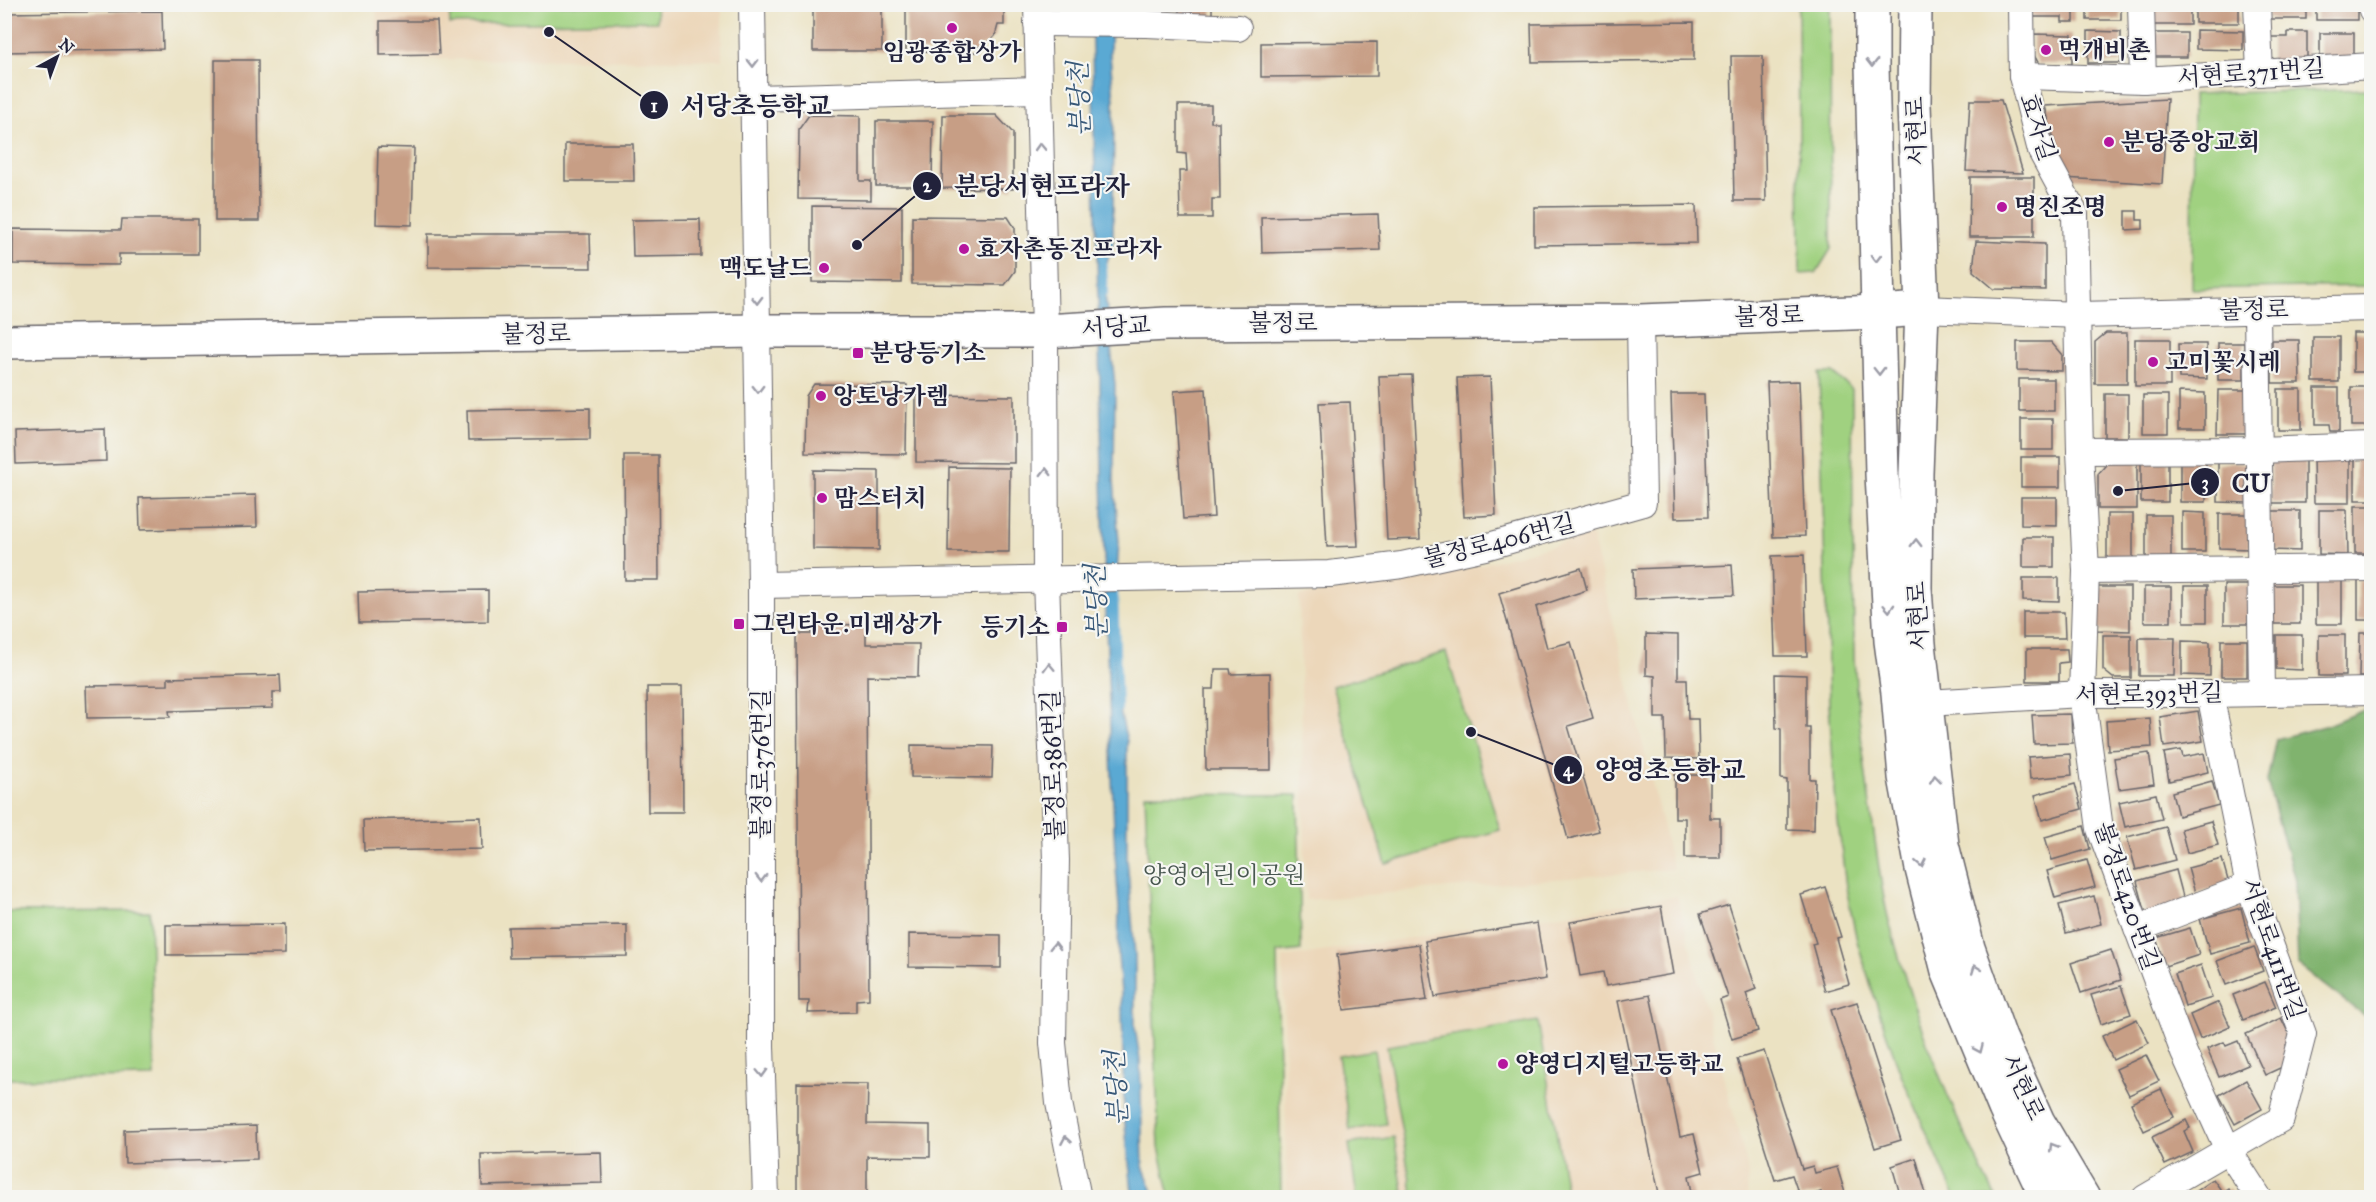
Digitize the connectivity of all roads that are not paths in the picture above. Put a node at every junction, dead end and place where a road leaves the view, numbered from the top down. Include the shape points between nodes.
1 (752, 4) edge
2 (1872, 4) edge
3 (1915, 4) edge
4 (2021, 4) edge
5 (2141, 4) edge
6 (2258, 4) edge
7 (2371, 4) edge
8 (2372, 10) edge
9 (1039, 17) edge
10 (1238, 28) dead end
11 (2372, 66) edge
12 (2259, 73) junction
13 (2022, 76) junction
14 (2143, 80) junction
15 (1039, 90) junction
16 (753, 98) junction
17 (2372, 308) edge
18 (1922, 309) junction
19 (2257, 310) junction
20 (1878, 312) junction
21 (2079, 315) junction
22 (1640, 321) junction
23 (1166, 324) joint
24 (758, 331) junction
25 (1056, 331) junction
26 (4, 342) edge
27 (2372, 446) edge
28 (2258, 450) junction
29 (2080, 451) junction
30 (2260, 567) junction
31 (2372, 568) edge
32 (2086, 571) junction
33 (1055, 580) junction
34 (760, 585) junction
35 (2372, 691) edge
36 (2262, 693) junction
37 (2082, 694) junction
38 (2210, 694) junction
39 (1926, 703) junction
40 (2249, 886) junction
41 (2137, 929) junction
42 (2228, 1150) junction
43 (766, 1197) edge
44 (1078, 1197) edge
45 (2047, 1197) edge
46 (2083, 1197) edge
47 (2145, 1197) edge
48 (2259, 1197) edge

1 -> 16 street, 불정로376번길
2 -> 20 main road, 서현로
3 - 18 main road, 서현로 via 1914,105
4 - 13 street, 효자길
5 - 14 street
6 - 12 street
7 - 8 street
9 - 10 street
9 - 15 street, 불정로386번길
11 - 12 street, 서현로371번길
12 - 14 street, 서현로371번길
13 - 14 street, 서현로371번길
13 - 21 street, 효자길 via 2042,151 2075,214
15 - 16 street
25 -> 15 street, 불정로386번길
16 -> 24 street, 불정로376번길
17 - 19 street, 불정로
18 - 20 main road, 불정로
18 - 21 street, 불정로
39 -> 18 main road, 서현로 via 1915,588
19 - 21 street, 불정로
19 - 28 street
20 - 22 main road, 불정로
20 -> 45 main road, 서현로 via 1891,641 1905,777 1922,869 1956,991
21 - 29 street, 불정로420번길
22 - 23 main road, 불정로
22 - 33 street, 불정로406번길 via 1643,502 1485,547 1402,565 1309,576
23 - 25 main road, 서당교
24 - 25 main road, 불정로
24 - 26 main road, 불정로
24 -> 34 street, 불정로376번길
33 -> 25 street, 불정로386번길
27 - 28 street
28 - 29 street
28 - 30 street
29 - 32 street, 불정로420번길
30 - 31 street
30 - 32 street
30 - 36 street
32 - 37 street, 불정로420번길
33 - 34 street
44 -> 33 street, 불정로386번길 via 1059,1103 1053,1043
34 -> 43 street, 불정로376번길 via 761,1046
35 - 36 street, 서현로393번길
36 - 38 street, 서현로393번길
37 - 38 street, 서현로393번길
37 - 39 street, 서현로393번길
37 - 41 street, 불정로420번길 via 2100,829
38 - 40 street, 서현로411번길
46 -> 39 main road, 서현로 via 2038,1122 1968,948 1942,845
40 - 41 street
40 - 42 street, 서현로411번길 via 2303,1034 2281,1119
41 - 42 street, 불정로420번길 via 2184,1053
42 - 47 street, 서현로411번길
42 - 48 street, 불정로420번길

